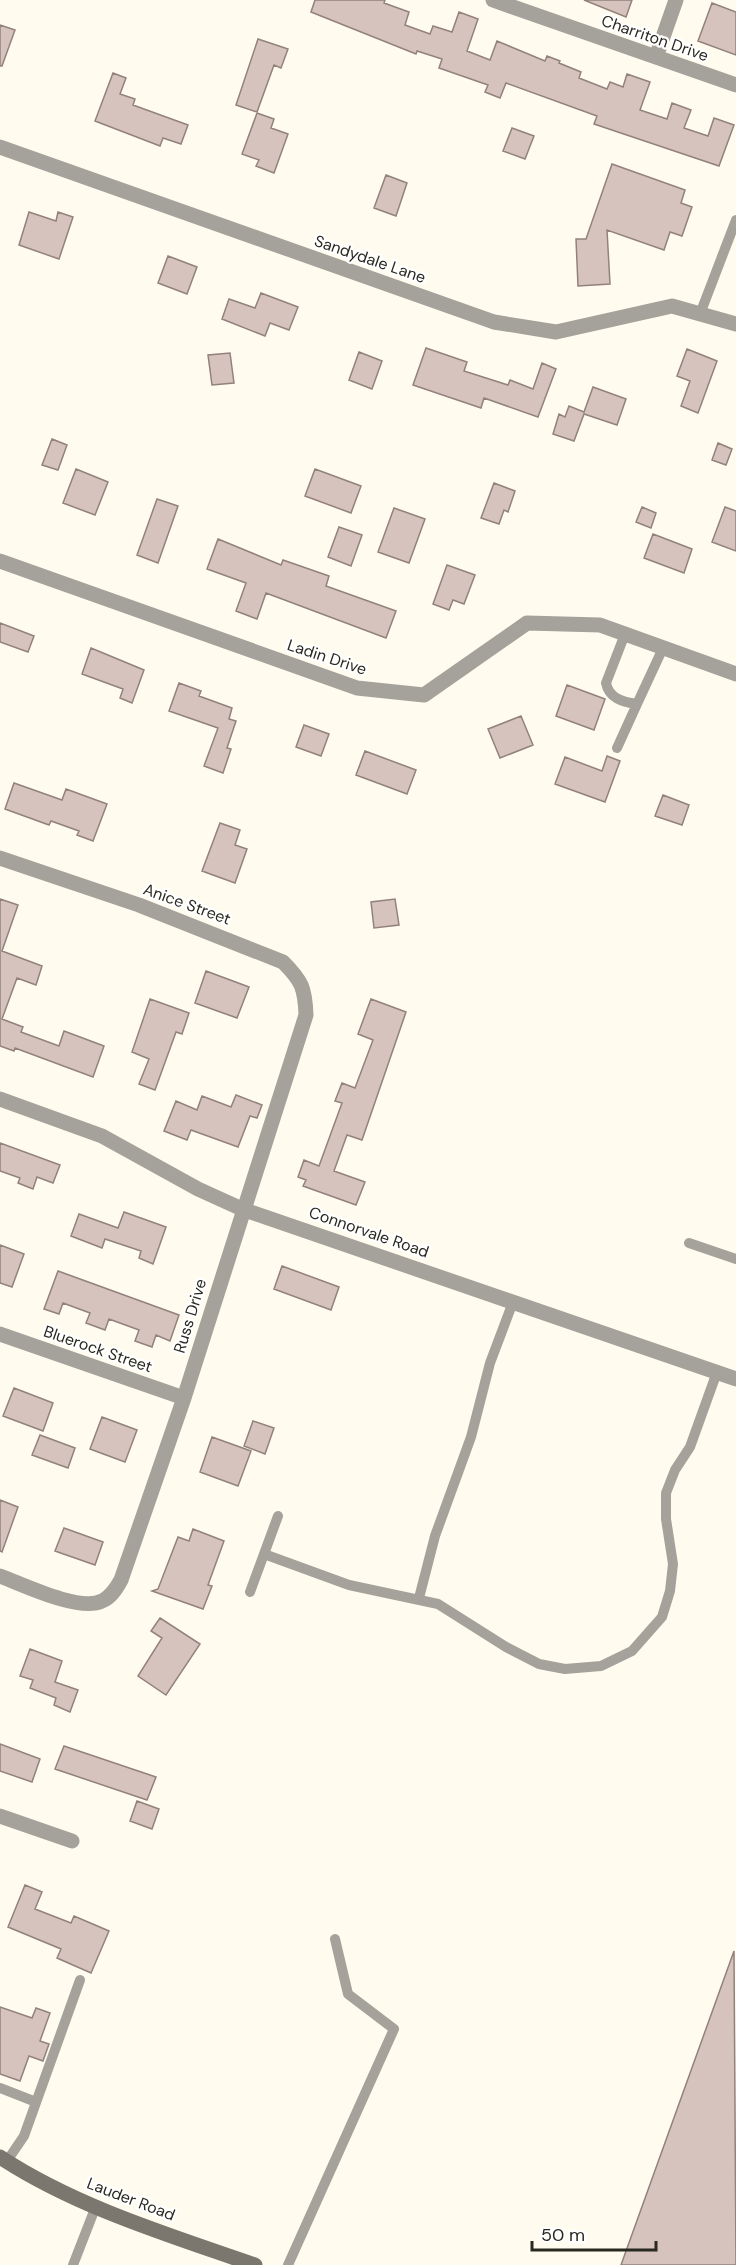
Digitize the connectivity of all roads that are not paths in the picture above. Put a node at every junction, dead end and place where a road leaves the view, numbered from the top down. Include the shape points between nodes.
1 (493, 0) edge
2 (676, 0) edge
3 (656, 57) junction
4 (736, 85) edge
5 (0, 147) edge
6 (736, 220) edge
7 (700, 314) junction
8 (736, 324) edge
9 (0, 561) edge
10 (625, 634) junction
11 (663, 648) junction
12 (736, 674) edge
13 (637, 704) junction
14 (617, 748) dead end
15 (0, 858) edge
16 (300, 1035) joint
17 (0, 1100) edge
18 (243, 1209) junction
19 (689, 1243) dead end
20 (736, 1259) edge
21 (513, 1302) junction
22 (0, 1334) edge
23 (717, 1372) junction
24 (736, 1379) edge
25 (184, 1398) junction
26 (278, 1516) dead end
27 (264, 1554) junction
28 (0, 1576) edge
29 (250, 1592) dead end
30 (419, 1599) junction
31 (0, 1816) edge
32 (72, 1841) dead end
33 (335, 1938) dead end
34 (80, 1980) dead end
35 (0, 2088) edge
36 (36, 2102) junction
37 (3, 2159) edge
38 (96, 2206) junction
39 (241, 2263) edge
40 (74, 2265) edge
41 (288, 2265) edge

1 - 3 street, Charriton Drive
2 - 3 street
3 - 4 street, Charriton Drive
5 - 7 street, Sandydale Lane via 494,322 556,332 672,306
6 - 7 lane
7 - 8 street, Sandydale Lane
9 - 10 street, Ladin Drive via 357,688 424,695 527,623 600,625
10 - 11 street, Ladin Drive
10 - 13 lane via 607,689 620,701
11 - 12 street, Ladin Drive
11 - 13 lane
13 - 14 lane
15 - 16 street, Anice Street via 160,913 283,962 305,990 306,1015
16 - 18 street, Russ Drive
17 - 18 street, Connorvale Road via 102,1136
18 - 21 street, Connorvale Road
18 - 25 street, Russ Drive
19 - 20 lane
21 - 23 street, Connorvale Road
21 - 30 lane via 435,1536
22 - 25 street, Bluerock Street
23 - 24 street, Connorvale Road
23 - 30 lane via 690,1447 666,1493 673,1564 670,1591 662,1617 632,1651 601,1666 565,1669 539,1664 438,1604
25 - 28 street, Russ Drive via 114,1593 102,1601 85,1604
26 - 27 lane
27 - 29 lane
27 - 30 lane via 349,1585
31 - 32 street
33 - 41 lane via 348,1994 394,2029
34 - 36 lane
35 - 36 lane
36 - 37 lane via 24,2136
37 - 38 main road, Lauder Road
38 - 39 main road, Lauder Road
38 - 40 lane

